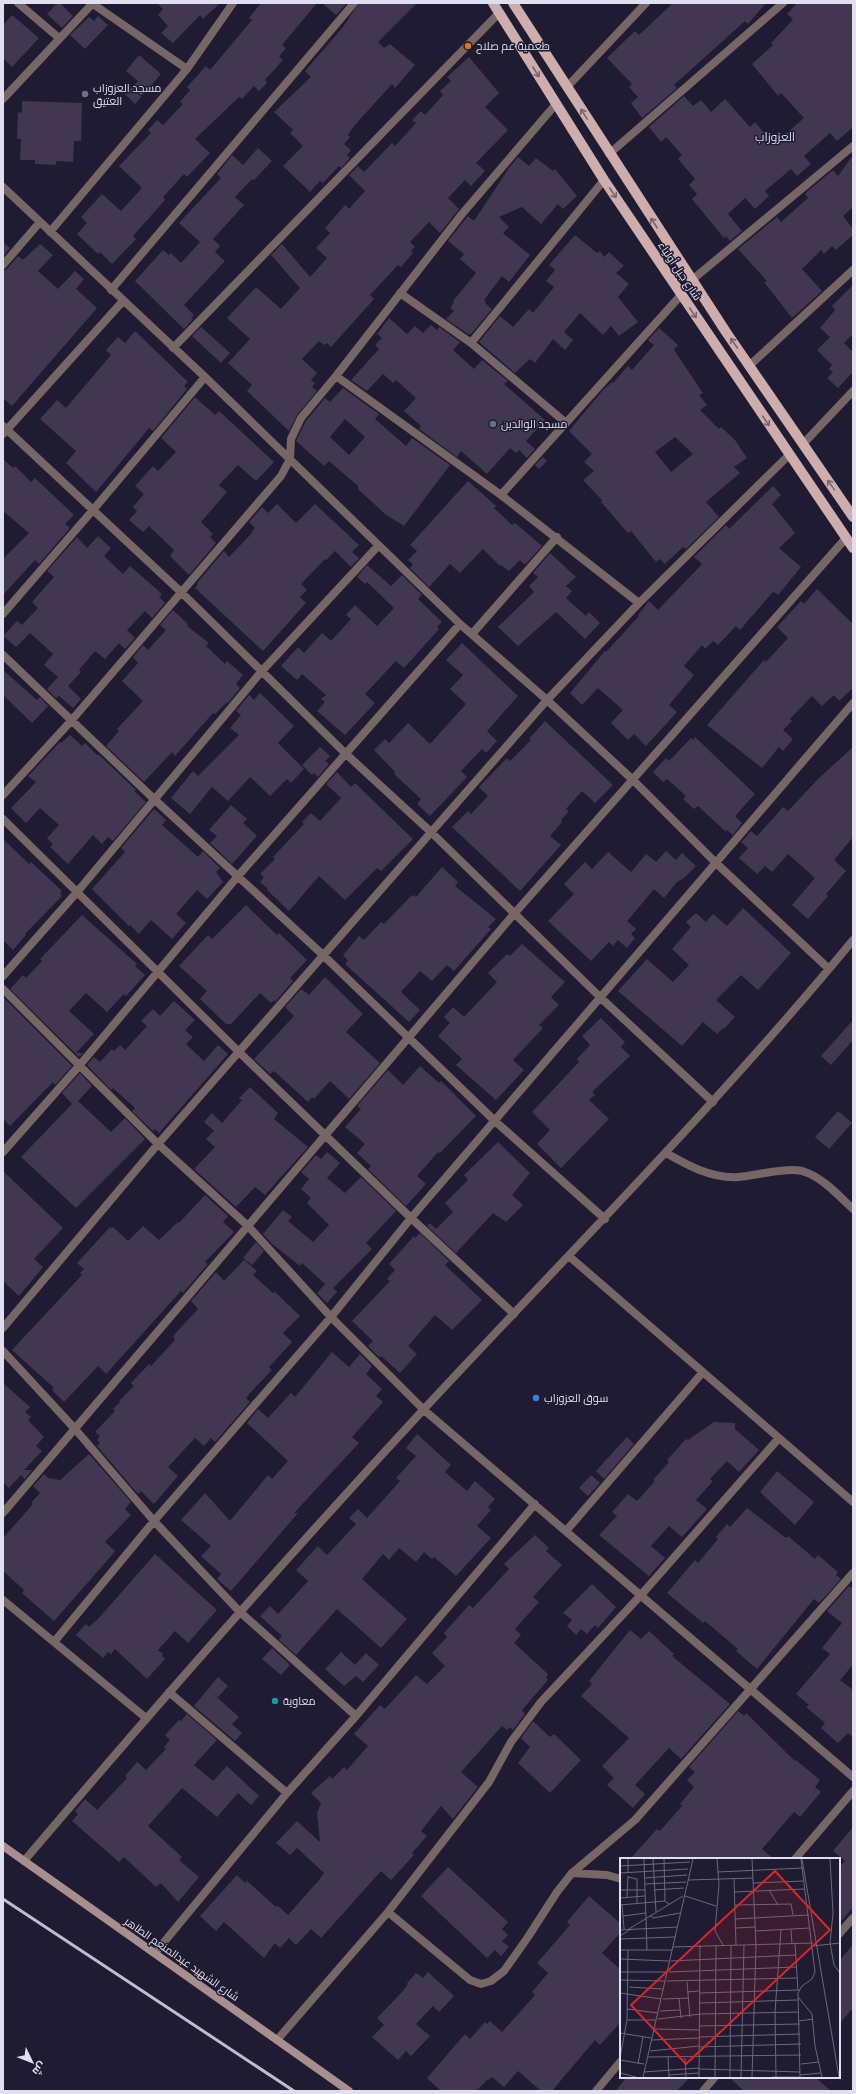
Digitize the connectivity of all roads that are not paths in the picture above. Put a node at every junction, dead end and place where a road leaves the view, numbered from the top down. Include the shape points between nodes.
1 (18, 3) edge
2 (93, 3) edge
3 (233, 3) edge
4 (354, 3) edge
5 (493, 3) edge
6 (512, 3) edge
7 (646, 3) edge
8 (784, 3) edge
9 (499, 13) junction
10 (59, 38) junction
11 (186, 69) junction
12 (567, 87) junction
13 (3, 99) edge
14 (556, 104) junction
15 (853, 146) edge
16 (609, 154) junction
17 (604, 180) junction
18 (3, 187) edge
19 (40, 222) junction
20 (50, 232) junction
21 (3, 265) edge
22 (853, 270) edge
23 (692, 280) junction
24 (111, 290) junction
25 (400, 293) junction
26 (681, 296) junction
27 (123, 301) junction
28 (471, 343) junction
29 (173, 348) junction
30 (749, 366) junction
31 (336, 376) junction
32 (205, 377) junction
33 (853, 391) edge
34 (565, 422) junction
35 (4, 430) edge
36 (803, 444) junction
37 (789, 455) junction
38 (290, 459) junction
39 (501, 494) junction
40 (93, 510) junction
41 (853, 517) edge
42 (557, 536) junction
43 (846, 538) junction
44 (378, 546) junction
45 (853, 548) edge
46 (182, 593) junction
47 (639, 603) junction
48 (3, 614) edge
49 (460, 624) junction
50 (472, 634) junction
51 (3, 655) edge
52 (261, 672) junction
53 (547, 700) junction
54 (853, 703) edge
55 (71, 721) junction
56 (346, 754) junction
57 (633, 780) junction
58 (3, 795) edge
59 (154, 799) junction
60 (3, 819) edge
61 (432, 833) junction
62 (715, 862) junction
63 (238, 876) junction
64 (78, 891) junction
65 (514, 914) junction
66 (853, 940) edge
67 (323, 955) junction
68 (829, 969) junction
69 (158, 971) junction
70 (3, 976) edge
71 (3, 989) edge
72 (601, 998) junction
73 (408, 1037) junction
74 (240, 1052) junction
75 (79, 1066) junction
76 (713, 1102) junction
77 (496, 1122) junction
78 (326, 1134) junction
79 (158, 1144) junction
80 (3, 1152) edge
81 (666, 1153) junction
82 (853, 1209) edge
83 (412, 1218) junction
84 (605, 1218) junction
85 (248, 1226) junction
86 (570, 1257) junction
87 (514, 1314) junction
88 (331, 1317) junction
89 (3, 1328) edge
90 (3, 1351) edge
91 (703, 1372) junction
92 (424, 1410) junction
93 (75, 1429) junction
94 (779, 1438) junction
95 (853, 1502) edge
96 (535, 1504) junction
97 (3, 1513) edge
98 (154, 1521) junction
99 (566, 1531) junction
100 (853, 1573) edge
101 (641, 1595) junction
102 (3, 1600) edge
103 (239, 1611) junction
104 (54, 1642) junction
105 (751, 1689) junction
106 (169, 1692) junction
107 (356, 1716) junction
108 (146, 1718) junction
109 (853, 1776) edge
110 (853, 1791) edge
111 (288, 1793) junction
112 (3, 1846) edge
113 (796, 1858) edge
114 (24, 1861) junction
115 (572, 1873) junction
116 (620, 1879) edge
117 (388, 1912) junction
118 (853, 1918) edge
119 (840, 1933) edge
120 (155, 1954) junction
121 (277, 2040) junction
122 (620, 2062) edge
123 (714, 2078) edge
124 (349, 2091) edge
125 (596, 2091) edge
126 (703, 2091) edge

1 - 10 street
2 - 10 street
2 - 11 street
3 - 11 street
4 - 24 street
5 - 9 main road, شارع جبل أولياء
6 - 12 main road, شارع جبل أولياء
7 - 12 street
8 - 16 street
9 -> 14 main road, شارع جبل أولياء
9 - 29 street
10 - 13 street
11 - 20 street
16 -> 12 main road, شارع جبل أولياء
14 - 17 main road, شارع جبل أولياء
14 - 25 street via 462,214
15 - 23 street
23 -> 16 main road, شارع جبل أولياء
17 -> 26 main road, شارع جبل أولياء
17 - 28 street
18 - 19 street
19 - 20 street
19 - 21 street
20 - 24 street
22 - 30 street
30 -> 23 main road, شارع جبل أولياء
24 - 27 street
25 - 28 street
25 - 31 street
26 - 34 street
26 -> 37 main road, شارع جبل أولياء
27 - 29 street
27 - 35 street
28 - 34 street
29 - 32 street
30 - 36 main road, شارع جبل أولياء
31 - 38 street via 295,428 291,439
31 - 39 street
32 - 38 street
32 - 40 street
33 - 36 street
34 - 39 street
35 - 40 street
41 -> 36 main road, شارع جبل أولياء
37 - 43 main road, شارع جبل أولياء
37 - 47 street
38 - 44 street
38 - 46 street via 281,476
39 - 42 street
40 - 46 street
40 - 48 street
42 - 47 street
42 - 50 street
43 - 45 main road, شارع جبل أولياء
43 - 57 street
44 - 49 street
44 - 52 street
46 - 52 street
46 - 55 street
47 - 53 street
49 - 50 street
49 - 56 street
50 - 53 street
51 - 55 street
52 - 56 street
52 - 59 street
53 - 57 street
53 - 61 street
54 - 62 street
55 - 58 street
55 - 59 street
56 - 61 street
56 - 63 street
57 - 62 street
57 - 65 street
59 - 63 street
59 - 64 street
60 - 64 street
61 - 65 street
61 - 67 street
62 - 68 street
62 - 72 street
63 - 67 street
63 - 69 street
64 - 69 street
64 - 70 street
65 - 72 street
65 - 73 street
66 - 68 street
67 - 73 street
67 - 74 street
68 - 76 street
69 - 74 street
69 - 75 street
71 - 75 street
72 - 76 street
72 - 77 street
73 - 77 street
73 - 78 street
74 - 78 street
74 - 79 street
75 - 79 street
75 - 80 street
76 - 81 street
77 - 83 street
77 - 84 street
78 - 83 street
78 - 85 street
79 - 85 street
79 - 89 street
81 - 82 street via 689,1166 723,1176 804,1171 830,1188
81 - 84 street
83 - 87 street
83 - 88 street
84 - 86 street
85 - 88 street
85 - 93 street
86 - 87 street
86 - 91 street
87 - 92 street
88 - 92 street
88 - 98 street
90 - 93 street
91 - 94 street
91 - 99 street
92 - 96 street
92 - 103 street
93 - 97 street
93 - 98 street
94 - 95 street
94 - 101 street
96 - 99 street
96 - 107 street
98 - 103 street
98 - 104 street
99 - 101 street
100 - 105 street
101 - 105 street
101 - 117 street via 541,1702 511,1742 489,1782
102 - 104 street
103 - 106 street
103 - 107 street
104 - 108 street
105 - 109 street
105 - 115 street via 635,1820
106 - 108 street
106 - 111 street
107 - 111 street
108 - 114 street
110 - 113 street
111 - 120 street
112 - 114 street, شارع الشهيد عبدالمنعم الطاهر
114 - 120 street, شارع الشهيد عبدالمنعم الطاهر
115 - 116 street via 607,1875
115 - 117 street via 504,1970 491,1981 481,1984 470,1980
117 - 121 street
118 - 119 street
120 - 121 street, شارع الشهيد عبدالمنعم الطاهر
121 - 124 street, شارع الشهيد عبدالمنعم الطاهر
122 - 125 street
123 - 126 street

